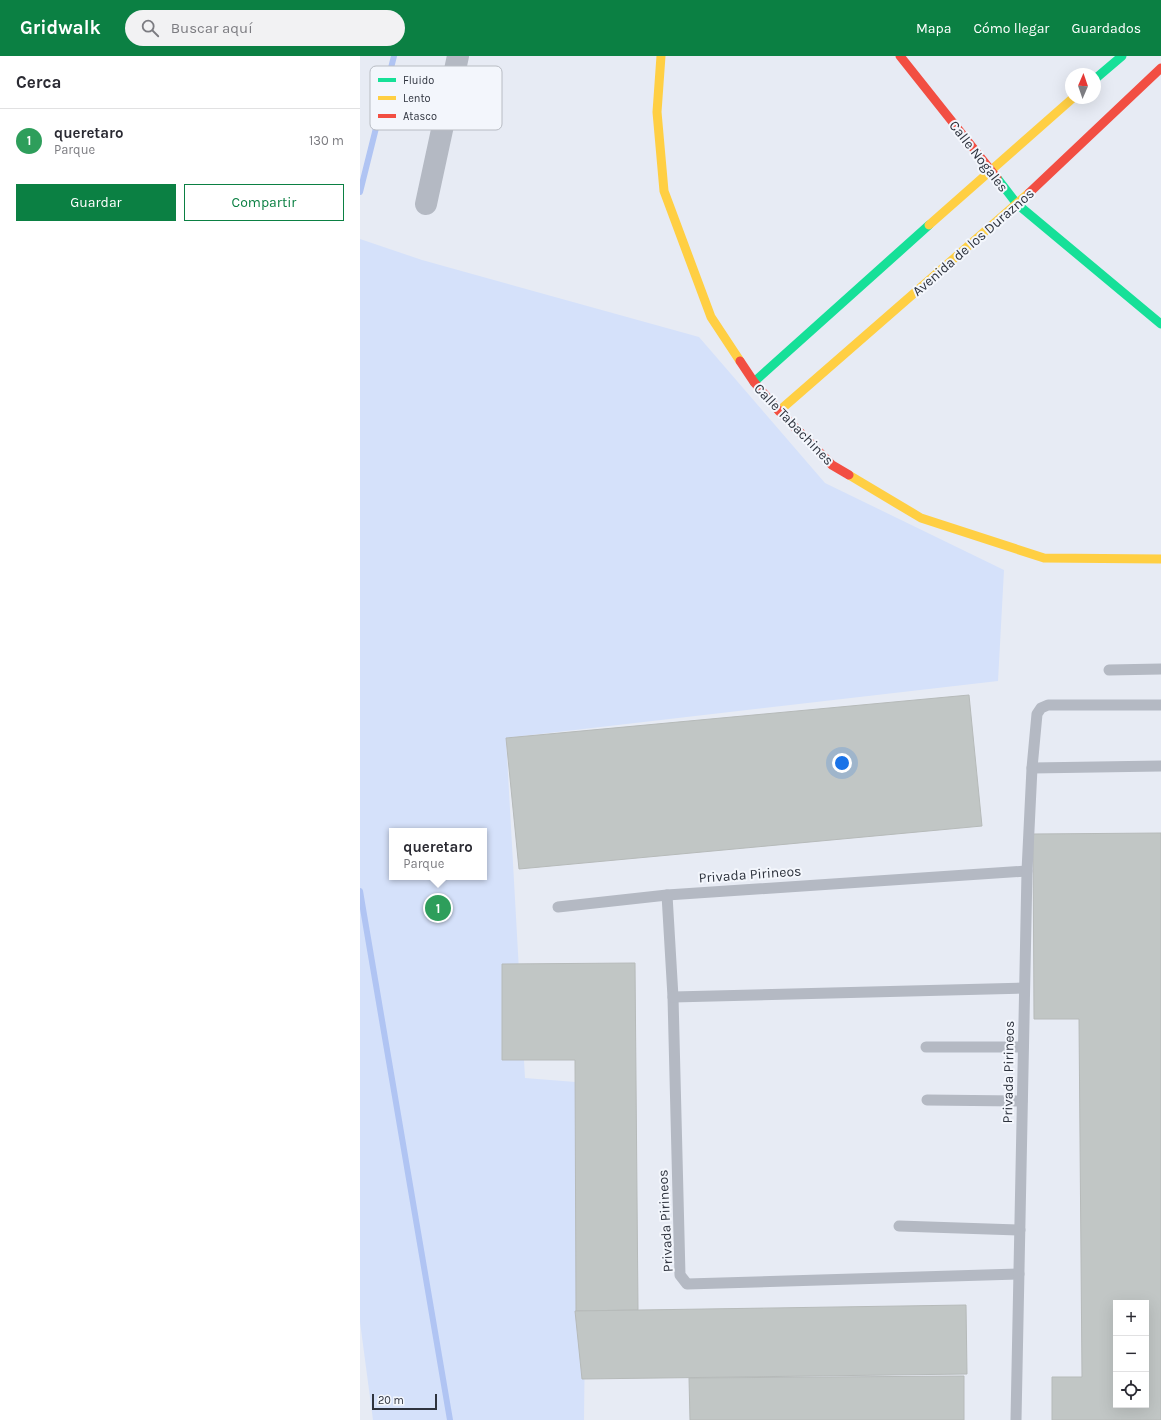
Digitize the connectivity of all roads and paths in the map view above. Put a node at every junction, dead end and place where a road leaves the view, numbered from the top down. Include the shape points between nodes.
1 (458, 56) edge
2 (661, 56) edge
3 (900, 56) edge
4 (1122, 56) edge
5 (456, 66) edge
6 (1161, 68) edge
7 (1101, 74) edge
8 (1066, 104) edge
9 (442, 130) edge
10 (990, 170) junction
11 (426, 204) dead end
12 (1017, 204) junction
13 (1161, 324) edge
14 (754, 382) junction
15 (779, 411) junction
16 (1161, 559) edge
17 (1161, 669) edge
18 (1109, 670) dead end
19 (1161, 705) edge
20 (1161, 766) edge
21 (1032, 768) junction
22 (1027, 870) junction
23 (667, 895) junction
24 (558, 908) dead end
25 (1024, 988) junction
26 (673, 997) junction
27 (926, 1046) dead end
28 (1023, 1047) junction
29 (926, 1100) dead end
30 (1022, 1101) junction
31 (899, 1226) dead end
32 (1020, 1230) junction
33 (1019, 1274) junction
34 (1016, 1420) edge

1 - 5 street
2 - 14 street, Calle Tabachines via 657,112 664,191 711,317
3 - 10 street, Calle Nogales
4 - 7 street
6 - 12 street, Avenida de los Duraznos
8 - 10 street
9 - 11 street
10 - 12 street, Calle Nogales
10 - 14 street
12 - 13 street, Calle Nogales
12 - 15 street, Avenida de los Duraznos
14 - 15 street, Calle Tabachines
15 - 16 street, Calle Tabachines via 832,465 921,518 1044,558
17 - 18 lane
19 - 21 lane, Privada Pirineos via 1048,705 1041,708 1037,714
20 - 21 lane
21 - 22 lane, Privada Pirineos
22 - 23 lane, Privada Pirineos
22 - 25 lane, Privada Pirineos
23 - 24 lane, Privada Pirineos
23 - 26 lane, Privada Pirineos
25 - 26 lane
25 - 28 lane, Privada Pirineos
26 - 33 lane, Privada Pirineos via 680,1275 687,1284
27 - 28 lane
28 - 30 lane, Privada Pirineos
29 - 30 lane
30 - 32 lane, Privada Pirineos
31 - 32 lane
32 - 33 lane, Privada Pirineos
33 - 34 lane, Privada Pirineos

